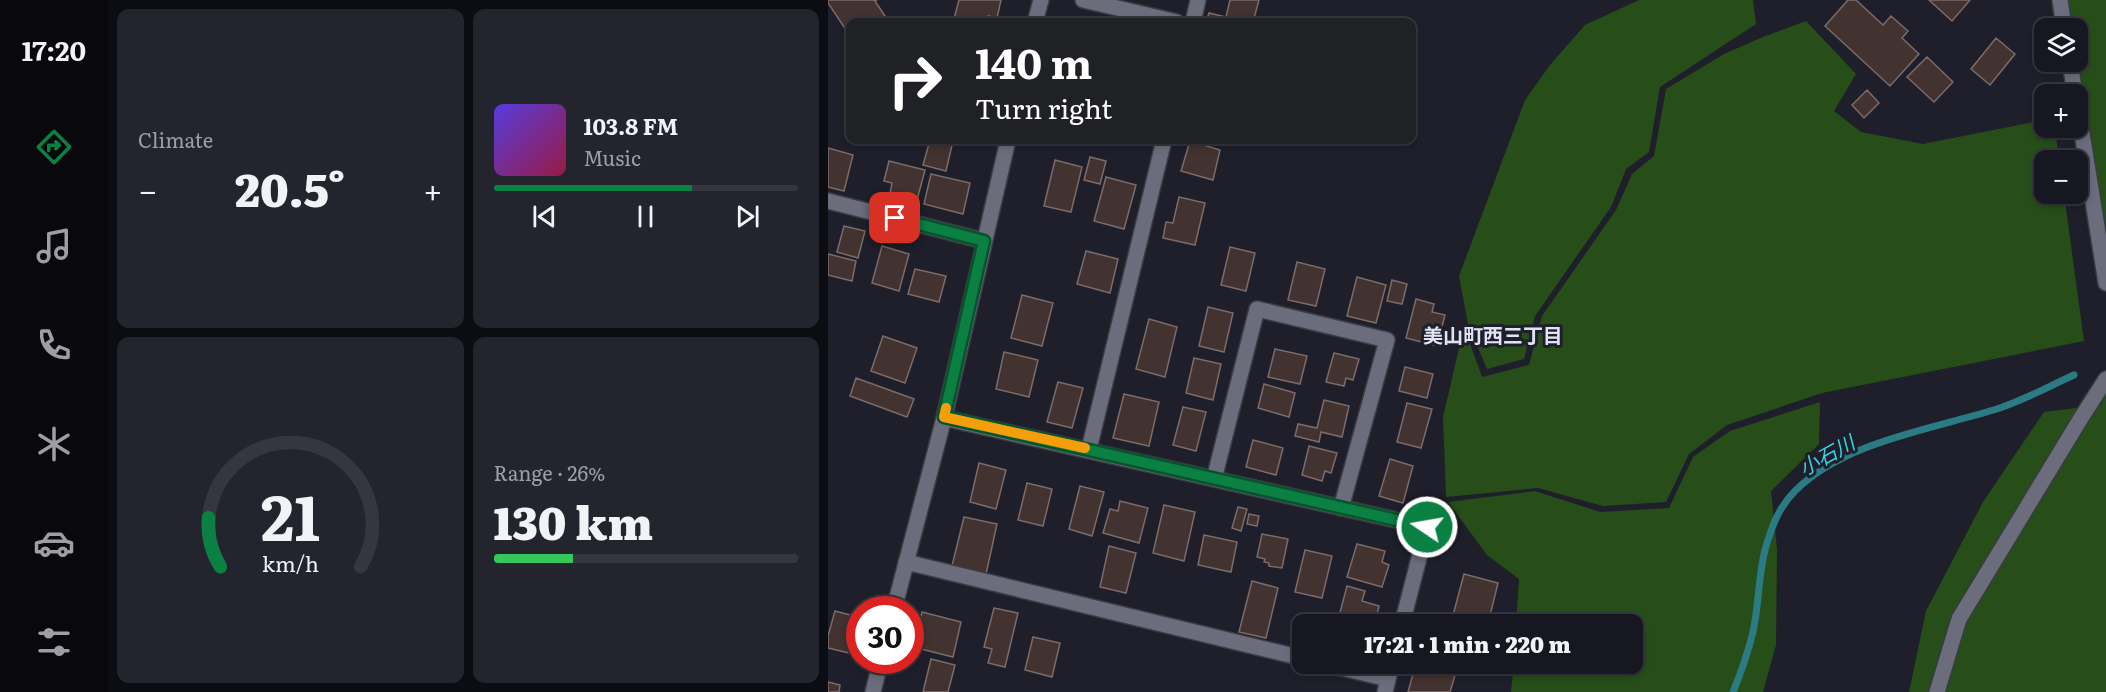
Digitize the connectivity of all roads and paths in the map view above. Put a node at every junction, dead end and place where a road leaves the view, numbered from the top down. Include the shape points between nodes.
1 (1041, 0) edge
2 (1083, 0) edge
3 (1198, 0) edge
4 (2060, 0) edge
5 (1036, 18) edge
6 (1160, 18) edge
7 (1194, 18) edge
8 (2063, 18) edge
9 (2083, 138) edge
10 (1007, 144) edge
11 (1163, 144) edge
12 (828, 201) edge
13 (984, 241) junction
14 (2106, 283) edge
15 (2106, 379) edge
16 (944, 417) junction
17 (1089, 449) junction
18 (1214, 478) junction
19 (1341, 508) junction
20 (906, 562) junction
21 (897, 596) edge
22 (1405, 614) edge
23 (1292, 656) edge
24 (878, 674) edge
25 (1353, 674) edge
26 (1387, 686) edge
27 (873, 692) edge
28 (1937, 692) edge

1 - 5 street
2 - 6 street
3 - 7 street
4 - 8 street
9 - 14 street
10 - 13 street
11 - 17 street
12 - 13 street
13 - 16 street
15 - 28 street via 1959,619
16 - 17 street
16 - 20 street
17 - 18 street
18 - 19 street
18 - 19 street via 1257,309 1387,340
19 - 22 street via 1427,527
20 - 21 street
20 - 23 street
24 - 27 street
25 - 26 street

